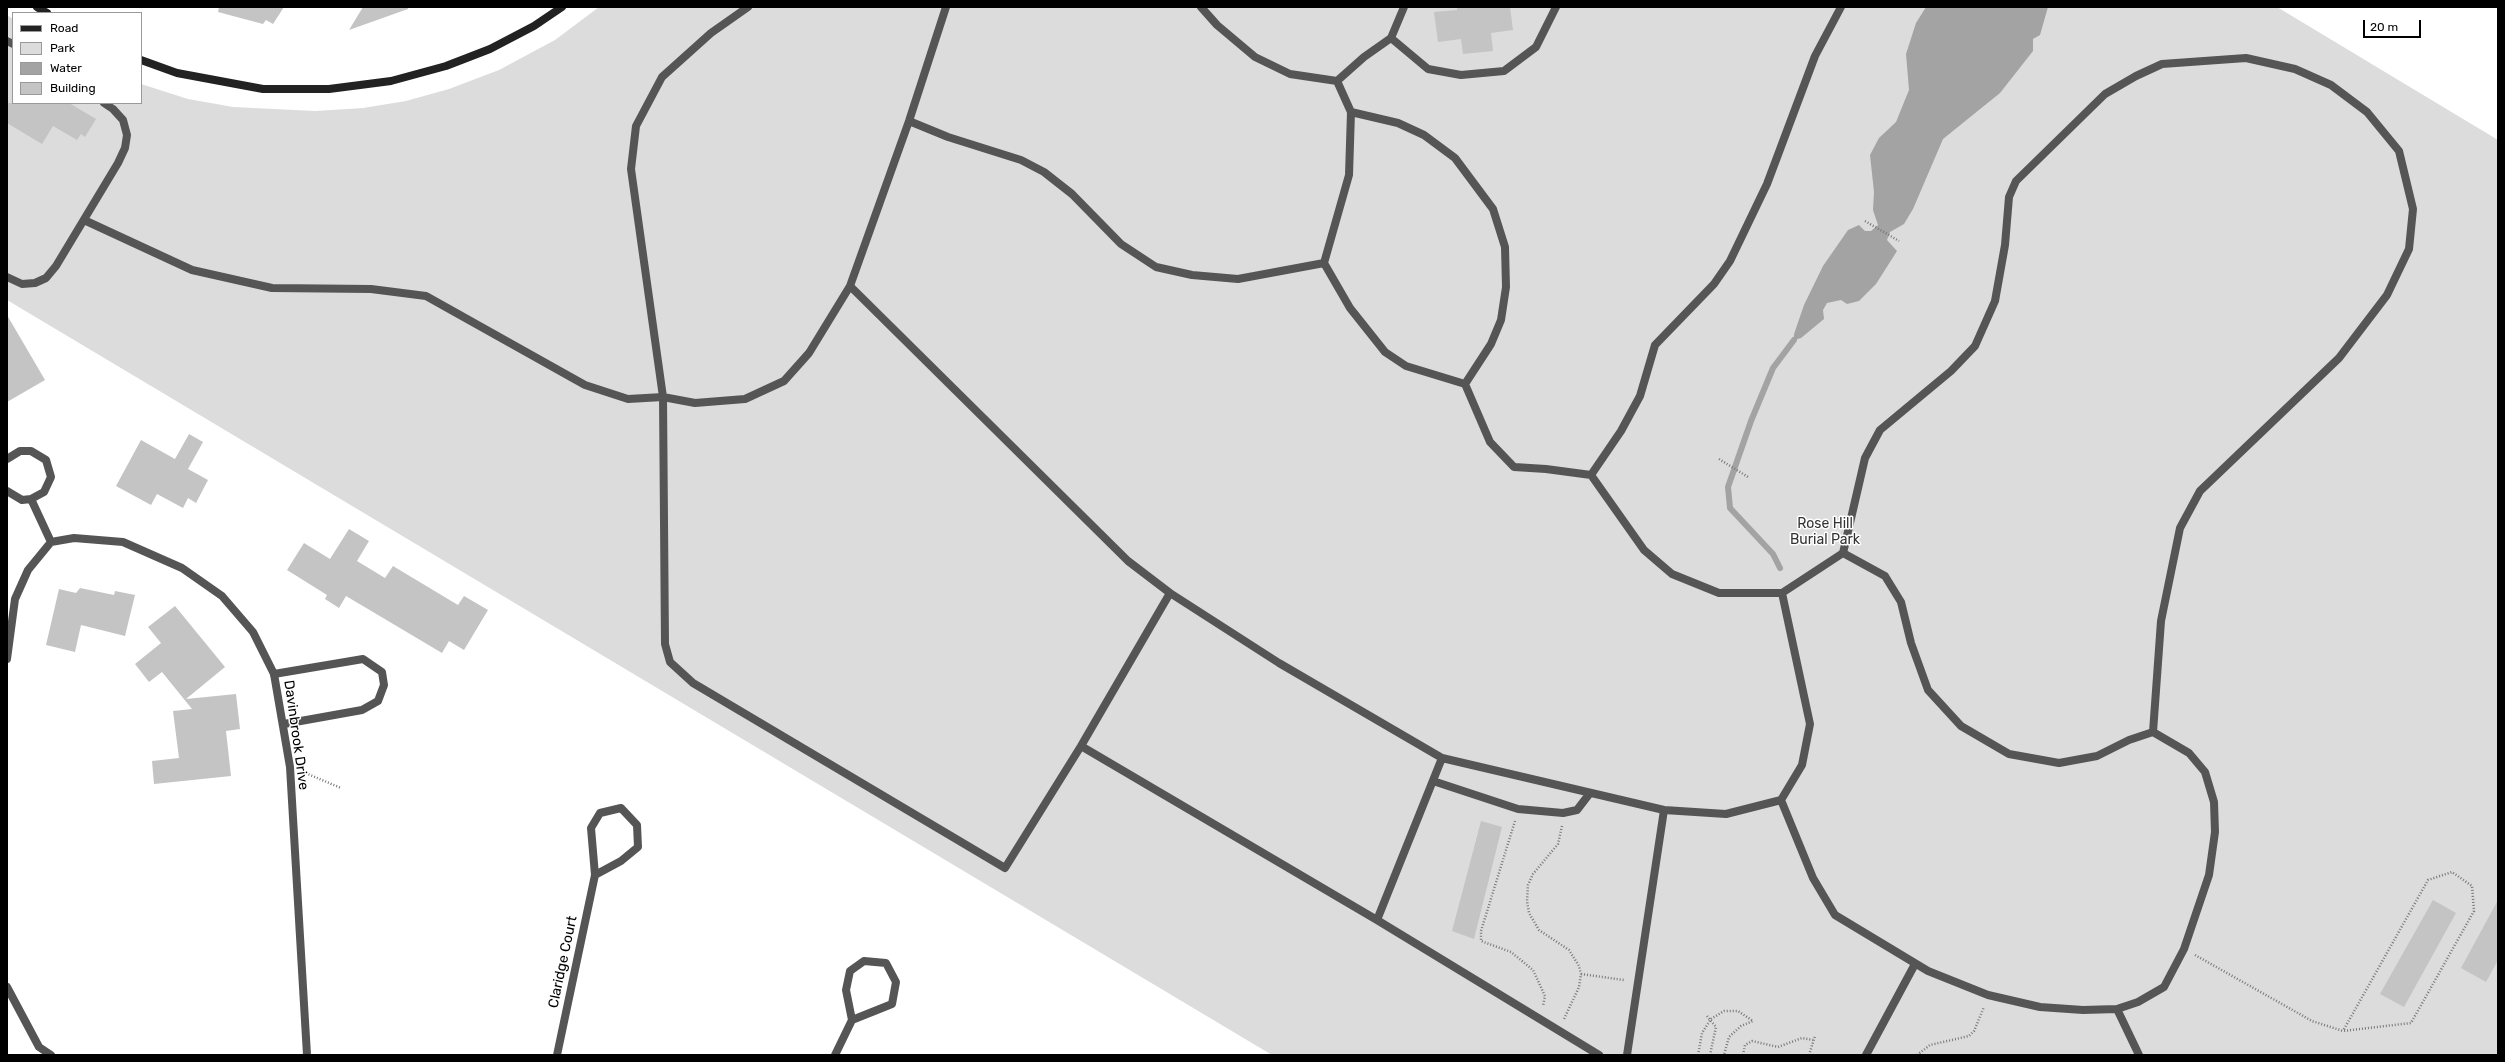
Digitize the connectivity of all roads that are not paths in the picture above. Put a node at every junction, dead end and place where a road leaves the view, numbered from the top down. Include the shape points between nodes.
1 (36, 7) edge
2 (562, 7) edge
3 (748, 7) edge
4 (946, 7) edge
5 (1201, 7) edge
6 (1404, 7) edge
7 (1556, 7) edge
8 (1840, 7) edge
9 (45, 12) edge
10 (1391, 38) junction
11 (142, 60) edge
12 (1337, 81) junction
13 (106, 104) edge
14 (1351, 112) junction
15 (909, 121) junction
16 (84, 220) junction
17 (1324, 263) junction
18 (7, 277) edge
19 (850, 286) junction
20 (1465, 384) junction
21 (663, 397) junction
22 (7, 458) edge
23 (1591, 476) junction
24 (7, 491) edge
25 (31, 499) junction
26 (51, 542) junction
27 (1843, 553) junction
28 (1782, 592) junction
29 (1170, 593) junction
30 (7, 659) edge
31 (274, 674) junction
32 (284, 724) junction
33 (2153, 732) junction
34 (1081, 746) junction
35 (1442, 758) junction
36 (1433, 781) junction
37 (1590, 793) junction
38 (1781, 800) junction
39 (1664, 810) junction
40 (595, 875) junction
41 (1377, 920) junction
42 (1915, 964) junction
43 (7, 987) edge
44 (2117, 1009) junction
45 (852, 1020) junction
46 (51, 1055) edge
47 (306, 1055) edge
48 (557, 1055) edge
49 (835, 1055) edge
50 (1599, 1055) edge
51 (1627, 1055) edge
52 (1866, 1055) edge
53 (2139, 1055) edge

1 - 9 main road
2 - 11 main road via 534,26 490,49 446,66 391,81 328,88 263,89 176,73
3 - 21 street via 711,33 662,78 636,126 631,169
4 - 15 street
5 - 12 street via 1255,57 1290,74
6 - 10 street
7 - 10 street via 1536,47 1504,70 1461,75 1428,70
8 - 23 street via 1815,56 1766,184 1730,261 1714,284 1655,345 1640,396 1621,431
10 - 12 street
12 - 14 street
13 - 16 street via 123,120 127,135 118,163
14 - 17 street via 1349,175
14 - 20 street via 1398,123 1424,135 1455,158 1493,209 1505,247 1506,287 1501,320 1491,344
15 - 17 street via 948,137 1021,160 1044,172 1072,194 1121,244 1156,267 1192,275 1238,279
15 - 19 street
16 - 18 street via 46,278 22,284
16 - 21 street via 192,270 272,288 371,290 426,296 585,385 628,399
17 - 20 street via 1350,308 1385,352 1406,366
19 - 21 street via 809,353 784,381 745,399 695,403
19 - 29 street via 1128,561
20 - 23 street via 1490,442 1514,467 1546,468
21 - 34 street via 665,644 670,662 693,683 1005,868
22 - 25 street via 20,450 31,451 46,460 50,468 49,485 39,496
23 - 28 street via 1644,550 1672,574 1719,593
24 - 25 street via 22,500
25 - 26 street
26 - 30 street via 28,570 15,600
26 - 31 street, Davinbrook Drive via 74,538 123,542 182,568 222,596 253,632
27 - 28 street
27 - 33 street via 1885,576 1901,602 1911,642 1928,690 1961,726 2009,754 2059,763 2097,756 2129,740
27 - 33 street via 1866,458 1880,430 1952,371 1975,346 1995,301 2005,245 2009,197 2016,181 2105,94 2162,64 2246,58 2295,69 2331,85 2367,112 2399,151 2413,209 2409,249 2387,295 2339,358 2200,491 2180,528 2161,621
28 - 38 street via 1810,724 1802,765
29 - 34 street
29 - 35 street via 1279,663
31 - 32 street, Davinbrook Drive
31 - 32 street via 363,659 382,672 384,685 378,701 362,710
32 - 47 street, Davinbrook Drive via 290,767
33 - 44 street via 2188,752 2204,772 2214,802 2215,832 2209,875 2184,949 2164,987 2138,1002
34 - 41 street
35 - 36 street
35 - 37 street
36 - 37 street via 1518,809 1563,814 1577,810
36 - 41 street
37 - 39 street
38 - 39 street via 1726,814
38 - 42 street via 1813,878 1835,915
39 - 51 street
40 - 40 street, Claridge Court via 638,847 637,825 621,808 600,813 591,828
40 - 48 street, Claridge Court
41 - 50 street
42 - 44 street via 1988,995 2040,1007
42 - 52 street
43 - 46 street via 39,1047
44 - 53 street
45 - 45 street via 892,1004 896,982 886,963 864,961 850,971 846,990
45 - 49 street

